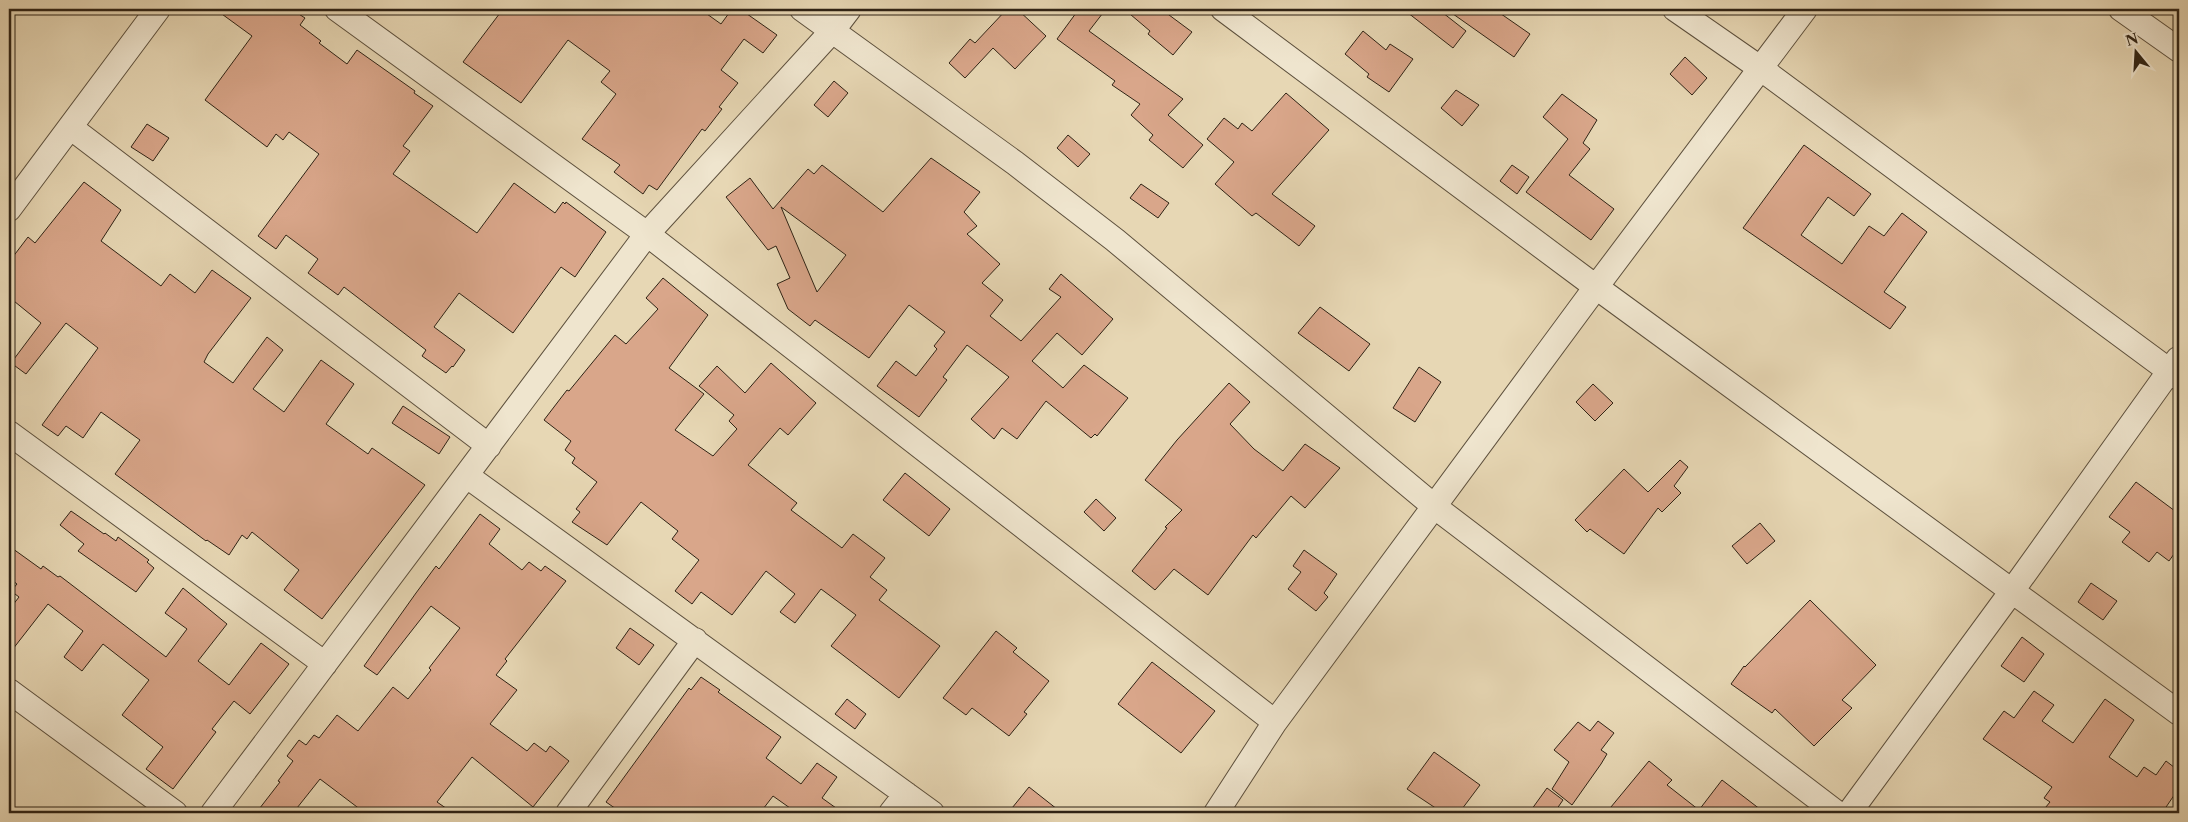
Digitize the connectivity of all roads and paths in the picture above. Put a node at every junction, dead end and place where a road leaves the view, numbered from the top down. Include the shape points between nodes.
1 (158, 9) edge
2 (337, 9) edge
3 (802, 9) edge
4 (850, 9) edge
5 (1224, 9) edge
6 (1675, 9) edge
7 (1805, 9) edge
8 (2122, 9) edge
9 (833, 30) junction
10 (2179, 50) edge
11 (1760, 68) junction
12 (70, 127) junction
13 (9, 209) edge
14 (647, 234) junction
15 (1596, 287) junction
16 (2176, 369) edge
17 (9, 433) edge
18 (489, 446) junction
19 (467, 476) junction
20 (1435, 507) junction
21 (2012, 591) junction
22 (695, 640) junction
23 (325, 664) junction
24 (9, 691) edge
25 (2179, 713) edge
26 (1275, 722) junction
27 (906, 794) junction
28 (175, 813) edge
29 (213, 813) edge
30 (568, 813) edge
31 (892, 813) edge
32 (932, 813) edge
33 (1216, 813) edge
34 (1837, 813) edge
35 (1849, 813) edge

1 - 12 street
2 - 14 street
3 - 9 street
4 - 9 street
5 - 15 street
6 - 11 street
7 - 11 street
8 - 10 street
9 - 14 street
9 - 20 street via 1115,240
11 - 15 street
11 - 16 street
12 - 13 street
12 - 18 street
14 - 18 street
14 - 26 street
15 - 20 street
15 - 21 street
16 - 21 street
17 - 23 street
18 - 19 street
19 - 22 street
19 - 23 street
20 - 26 street
20 - 34 street
21 - 25 street
21 - 35 street
22 - 27 street
22 - 30 street
23 - 29 street
24 - 28 street
26 - 33 street
27 - 31 street
27 - 32 street

